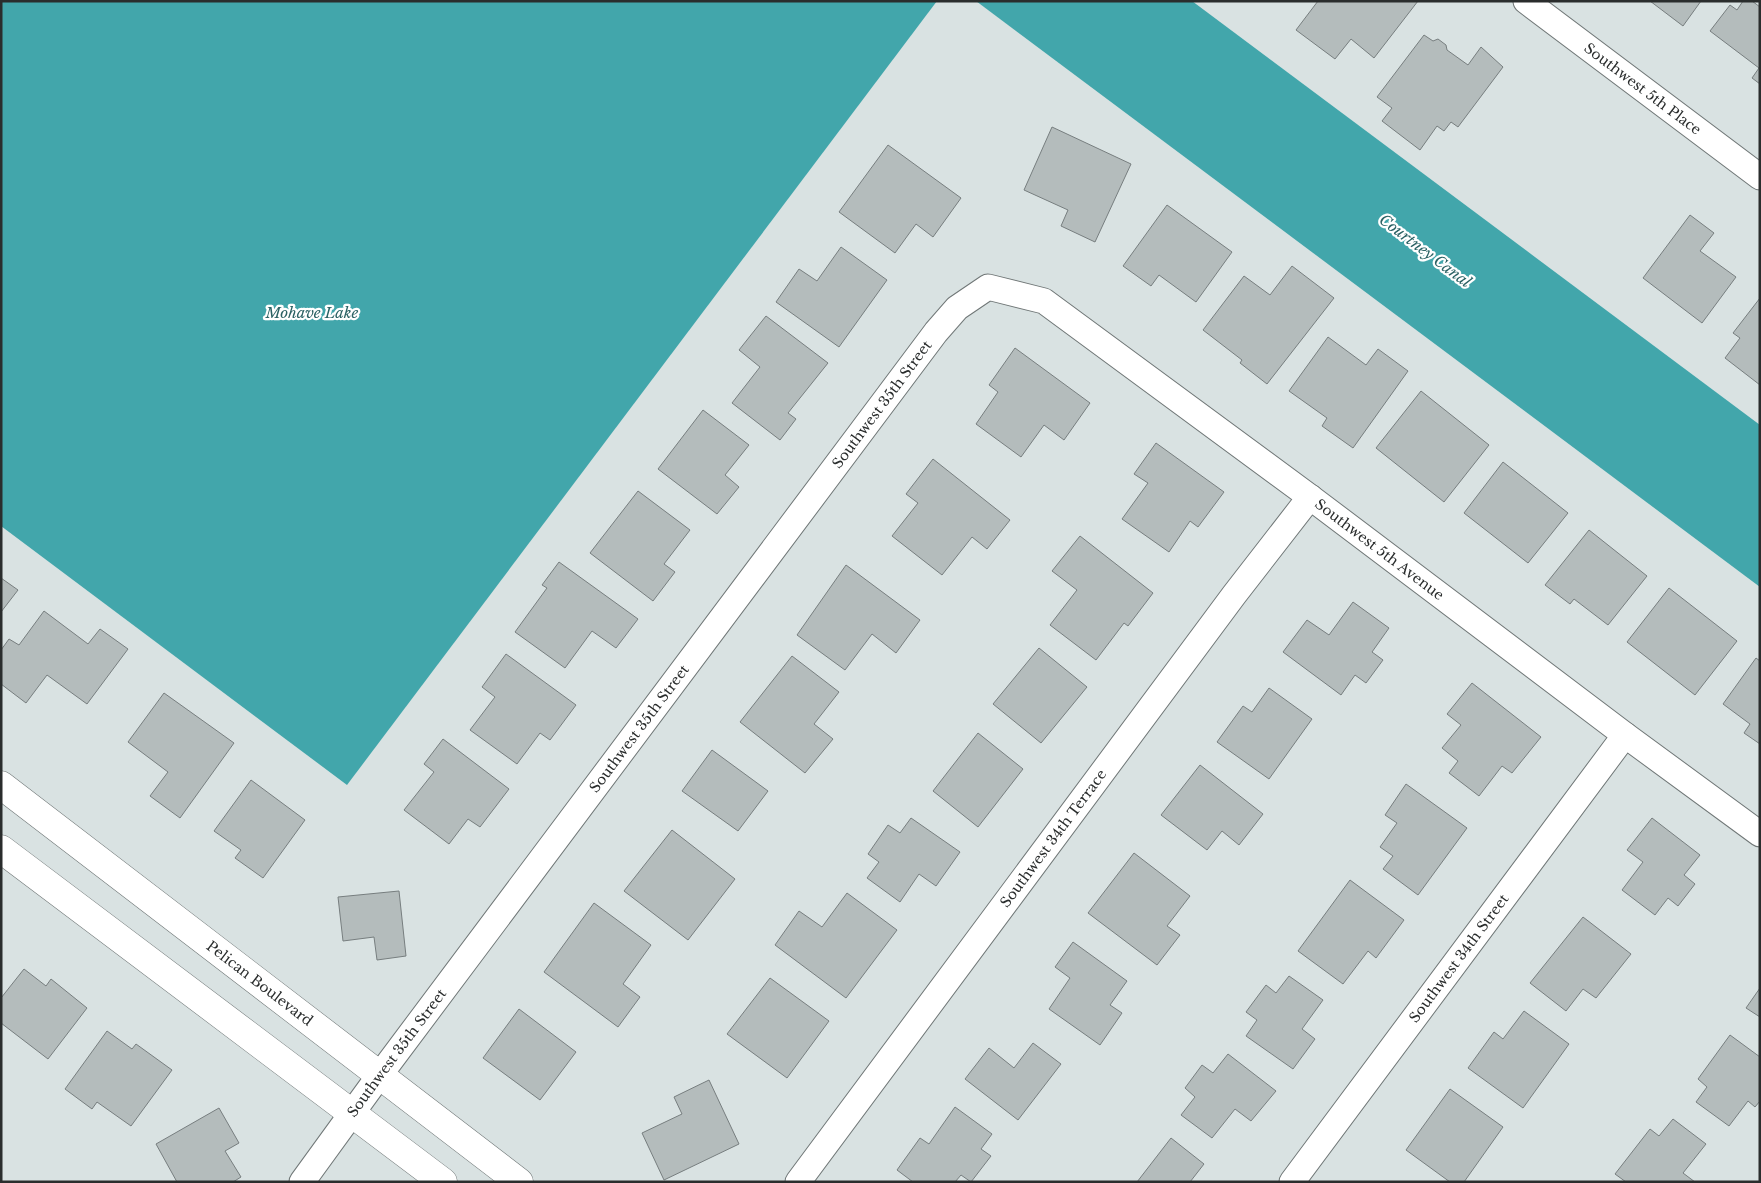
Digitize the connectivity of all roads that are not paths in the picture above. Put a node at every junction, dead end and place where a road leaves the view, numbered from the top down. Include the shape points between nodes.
1 (1526, 1) edge
2 (1760, 176) edge
3 (988, 287) joint
4 (1310, 496) junction
5 (1624, 735) junction
6 (1, 785) edge
7 (1760, 834) edge
8 (1, 849) edge
9 (379, 1076) junction
10 (352, 1115) junction
11 (302, 1182) edge
12 (443, 1182) edge
13 (519, 1182) edge
14 (798, 1182) edge
15 (1292, 1182) edge

1 - 2 street, Southwest 5th Place
3 - 4 street, Southwest 5th Avenue via 1044,301
3 - 9 street, Southwest 35th Street via 958,308 936,332
4 - 5 street, Southwest 5th Avenue
4 - 14 street, Southwest 34th Terrace
5 - 7 street, Southwest 5th Avenue
5 - 15 street, Southwest 34th Street
6 - 9 street, Pelican Boulevard
8 - 10 street
9 - 10 street, Southwest 35th Street
9 - 13 street, Pelican Boulevard
10 - 11 street, Southwest 35th Street
10 - 12 street

